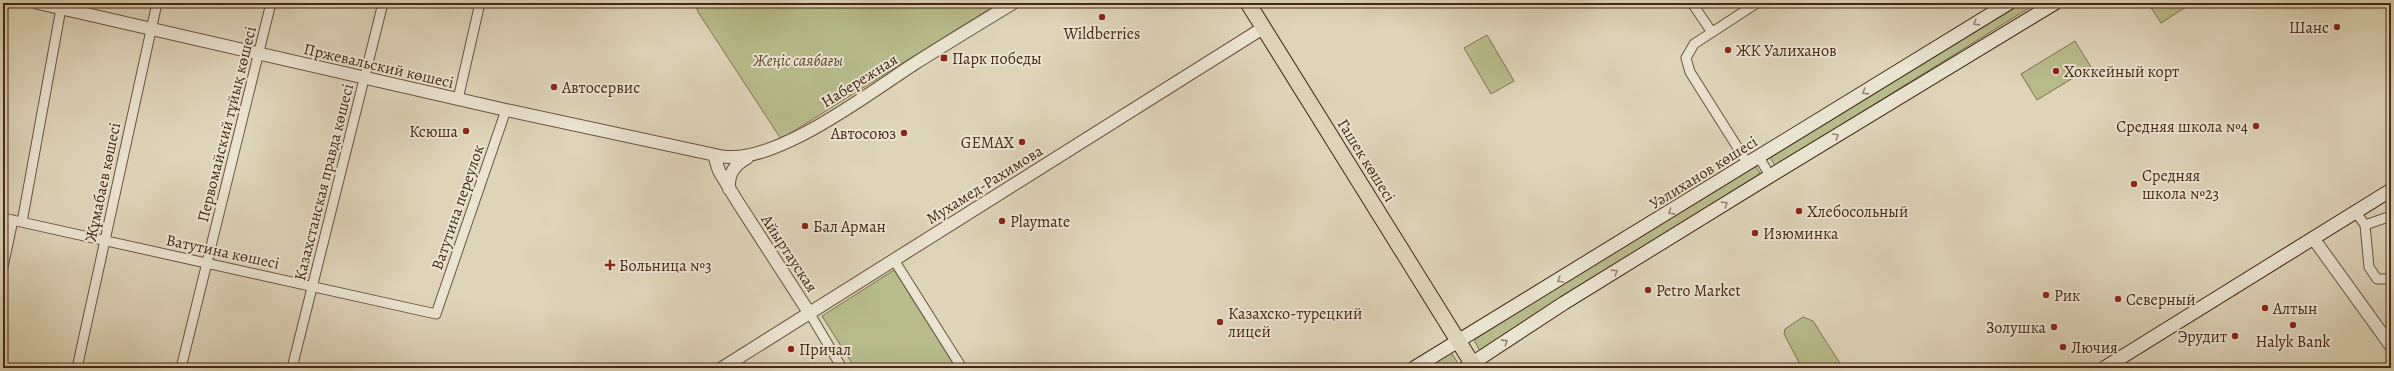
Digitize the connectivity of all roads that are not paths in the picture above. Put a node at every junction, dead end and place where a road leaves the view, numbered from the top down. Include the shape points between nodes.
1 (38, 3) edge
2 (157, 3) edge
3 (270, 3) edge
4 (383, 3) edge
5 (480, 3) edge
6 (1012, 3) edge
7 (1248, 3) edge
8 (1692, 3) edge
9 (1757, 3) edge
10 (2009, 3) edge
11 (2055, 3) edge
12 (61, 5) edge
13 (151, 28) junction
14 (1264, 28) junction
15 (1711, 31) junction
16 (258, 54) junction
17 (364, 78) junction
18 (458, 99) junction
19 (506, 110) junction
20 (714, 155) junction
21 (749, 157) junction
22 (1759, 157) junction
23 (1748, 164) junction
24 (1770, 176) junction
25 (729, 189) junction
26 (2391, 190) edge
27 (2355, 211) junction
28 (2391, 216) edge
29 (3, 218) edge
30 (18, 221) junction
31 (2365, 225) junction
32 (2313, 238) junction
33 (105, 240) junction
34 (894, 260) junction
35 (207, 263) junction
36 (3, 267) edge
37 (2391, 279) edge
38 (312, 286) junction
39 (436, 314) joint
40 (810, 314) junction
41 (1457, 338) junction
42 (2391, 346) edge
43 (1471, 366) edge
44 (77, 368) edge
45 (181, 368) edge
46 (292, 368) edge
47 (722, 368) edge
48 (842, 368) edge
49 (962, 368) edge
50 (1414, 368) edge
51 (2104, 368) edge

1 - 12 street, Пржевальский көшесі
2 - 13 street, Жұмабаев көшесі
3 - 16 street, Первомайский тұйық көшесі
4 - 17 street, Казахстанская правда көшесі
5 - 18 street
6 - 21 street, Набережная via 860,101 774,148
7 - 14 main road, Гашек көшесі
8 - 15 street
9 - 15 street
10 -> 22 main road, Уәлиханов көшесі
24 -> 11 main road
12 - 13 street, Пржевальский көшесі
12 - 30 street
13 - 16 street, Пржевальский көшесі
13 - 33 street, Жұмабаев көшесі
14 - 34 street, Мухамед-Рахимова
14 - 41 main road, Гашек көшесі
15 - 23 street via 1690,49 1686,58 1688,67
16 - 17 street, Пржевальский көшесі
16 - 35 street, Первомайский тұйық көшесі
17 - 18 street, Пржевальский көшесі
17 - 38 street, Казахстанская правда көшесі
18 - 19 street, Пржевальский көшесі
19 - 20 street, Пржевальский көшесі
19 - 39 street, Ватутина переулок
20 - 21 street, Набережная via 731,158
20 - 25 street, Айыртауская
21 - 25 street via 734,168
22 - 23 main road, Уәлиханов көшесі
22 - 24 street
23 -> 41 main road, Уәлиханов көшесі
43 -> 24 main road via 1571,299
25 - 40 street, Айыртауская
26 - 27 main road
27 - 31 street
27 - 32 main road
28 - 31 street
29 - 30 street, Ватутина көшесі
30 - 33 street, Ватутина көшесі
30 - 36 street
31 - 37 street via 2371,272 2377,279
32 - 42 street
32 - 51 main road
33 - 35 street, Ватутина көшесі
33 - 44 street, Жұмабаев көшесі
34 - 40 street, Мухамед-Рахимова
34 - 49 street
35 - 38 street, Ватутина көшесі
35 - 45 street, Первомайский тұйық көшесі
38 - 39 street, Ватутина көшесі
38 - 46 street, Казахстанская правда көшесі
40 - 47 street, Мухамед-Рахимова
40 - 48 street, Айыртауская
41 - 43 main road, Гашек көшесі
41 - 50 main road, Уәлиханов көшесі

